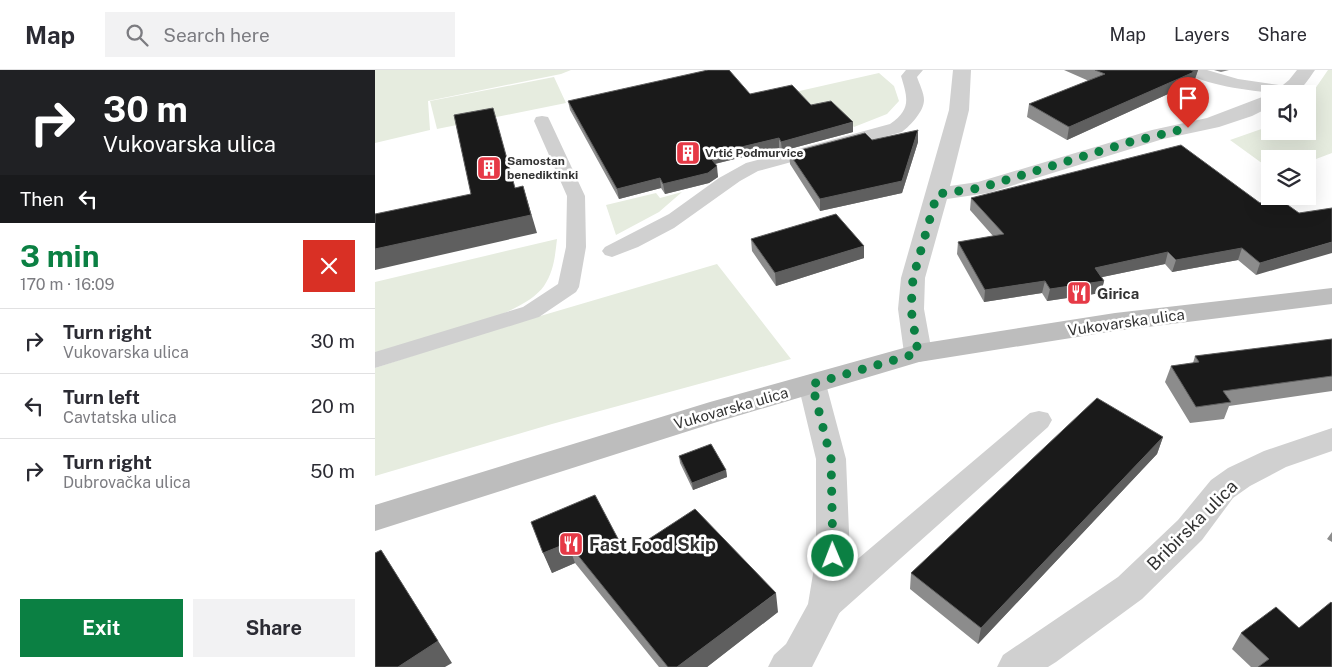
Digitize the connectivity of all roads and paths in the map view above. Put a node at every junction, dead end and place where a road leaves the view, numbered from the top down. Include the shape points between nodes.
1 (915, 70) edge
2 (961, 70) edge
3 (1193, 70) edge
4 (1306, 70) edge
5 (1294, 85) edge
6 (1261, 90) edge
7 (1261, 104) edge
8 (542, 121) dead end
9 (937, 194) junction
10 (613, 251) dead end
11 (1332, 296) edge
12 (918, 353) junction
13 (375, 360) edge
14 (812, 384) junction
15 (1039, 420) dead end
16 (1332, 438) edge
17 (375, 518) edge
18 (825, 606) junction
19 (800, 663) edge
20 (1016, 667) edge

1 - 10 lane via 909,76 916,99 914,107 896,128 740,172 675,219
2 - 9 street via 959,110
3 - 6 lane via 1211,78
4 - 5 street
7 - 9 street via 1212,123 1159,134 980,188
8 - 13 lane via 576,196 576,246 568,287 531,312
9 - 12 street via 913,278 911,309
11 - 12 main road, Vukovarska ulica via 1115,322
12 - 14 main road, Vukovarska ulica
14 - 17 main road, Vukovarska ulica
14 - 18 street via 831,459 833,556
15 - 18 lane
16 - 20 street, Bribirska ulica via 1275,459 1239,477 1222,490 1190,530 1129,588
18 - 19 street

